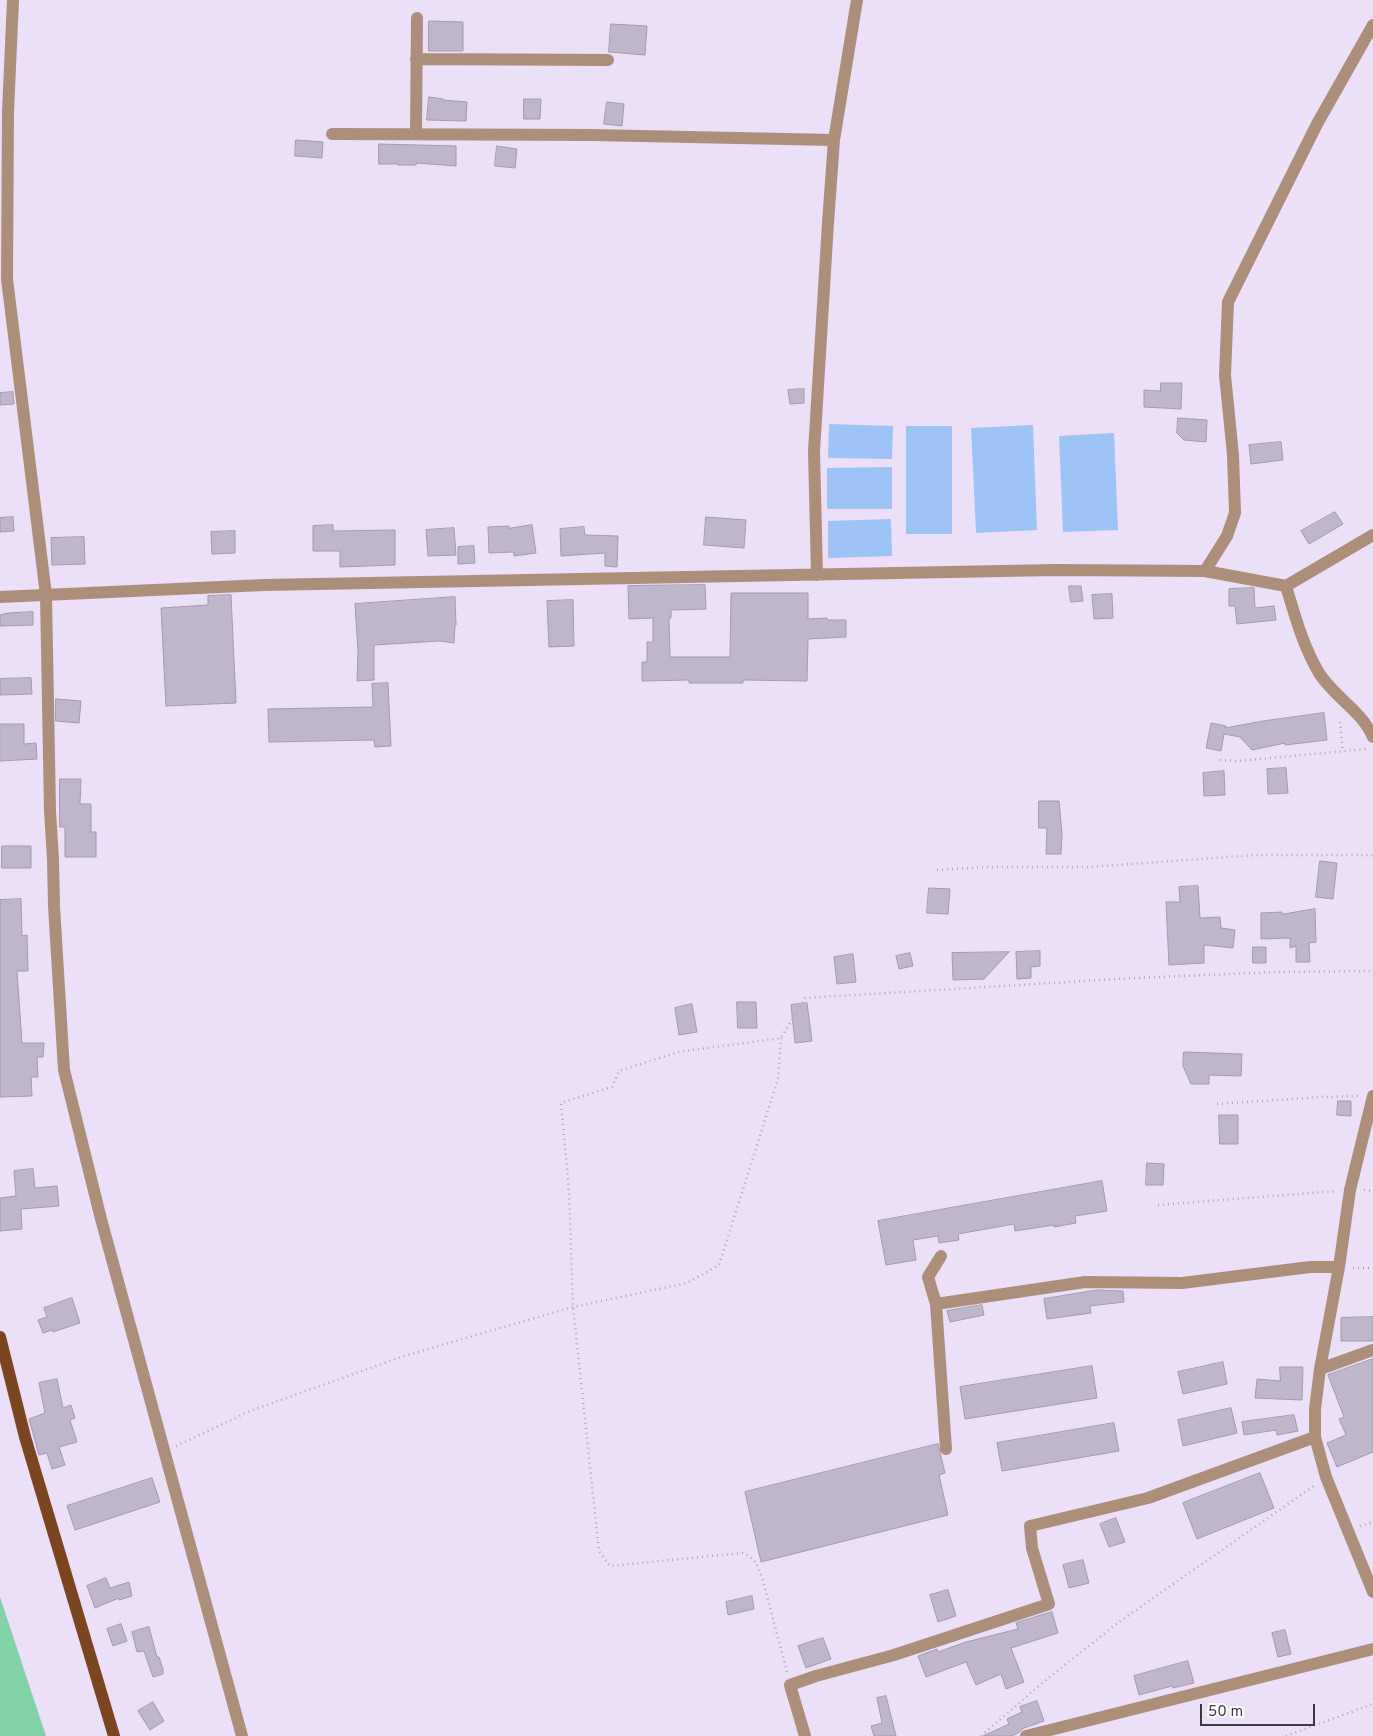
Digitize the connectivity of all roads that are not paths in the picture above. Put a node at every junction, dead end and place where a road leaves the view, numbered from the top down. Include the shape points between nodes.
1 (13, 0) edge
2 (857, 0) edge
3 (416, 18) dead end
4 (1373, 25) edge
5 (416, 59) junction
6 (608, 60) dead end
7 (416, 133) junction
8 (332, 134) dead end
9 (834, 140) junction
10 (1373, 535) edge
11 (1205, 571) junction
12 (817, 575) junction
13 (1286, 586) junction
14 (46, 595) junction
15 (0, 597) edge
16 (1373, 737) edge
17 (1369, 1096) edge
18 (941, 1256) dead end
19 (1339, 1267) junction
20 (936, 1304) junction
21 (0, 1338) edge
22 (1373, 1350) edge
23 (1320, 1369) junction
24 (1315, 1437) junction
25 (946, 1450) dead end
26 (1373, 1592) edge
27 (1373, 1649) edge
28 (114, 1736) edge
29 (242, 1736) edge
30 (805, 1736) edge
31 (1026, 1736) edge

1 - 14 street via 8,112 7,279
2 - 9 street
3 - 5 street
4 - 11 street via 1317,124 1228,302 1225,375 1235,513 1227,536
5 - 6 street
5 - 7 street
7 - 8 street
7 - 9 street
9 - 12 street via 814,451
10 - 13 street
11 - 12 street via 1055,570
11 - 13 street
12 - 14 street via 264,585
13 - 16 street via 1300,632 1319,673 1337,696 1361,716
14 - 15 street
14 - 29 street via 50,811 64,1070
17 - 19 street
18 - 20 street via 928,1277
19 - 20 street via 1310,1267 1182,1283 1085,1282
19 - 23 street
20 - 25 street
21 - 28 main road via 25,1437
22 - 23 street
23 - 24 street
24 - 26 street via 1326,1477
24 - 30 street via 1148,1498 1030,1526 1032,1548 1049,1604 790,1685
27 - 31 street

